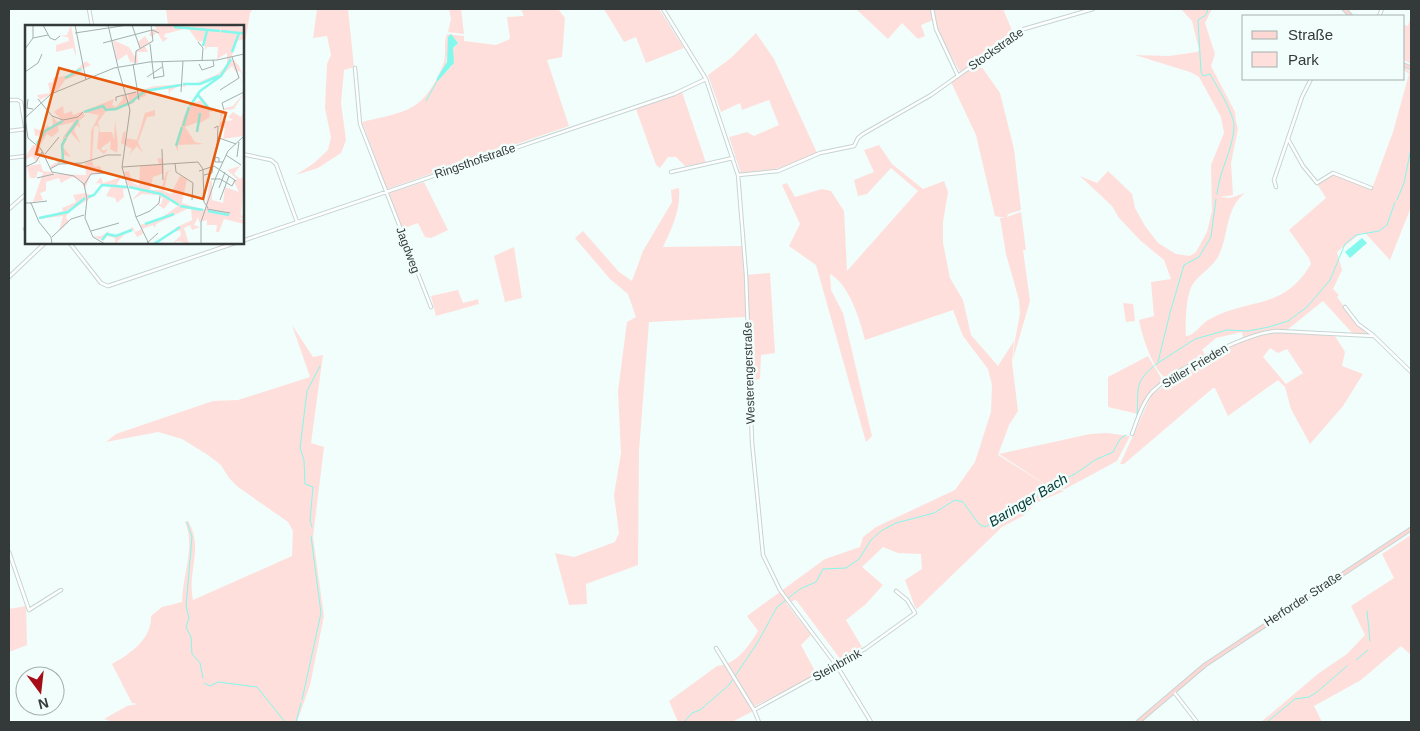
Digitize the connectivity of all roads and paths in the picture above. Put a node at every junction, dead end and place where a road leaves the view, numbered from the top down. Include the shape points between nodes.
1 (89, 9) edge
2 (663, 9) edge
3 (932, 9) edge
4 (1093, 9) edge
5 (92, 25) edge
6 (355, 68) dead end
7 (958, 76) junction
8 (706, 79) junction
9 (1312, 80) edge
10 (9, 100) edge
11 (25, 124) edge
12 (25, 130) edge
13 (9, 131) edge
14 (1288, 138) junction
15 (244, 154) edge
16 (25, 156) edge
17 (9, 158) edge
18 (733, 158) junction
19 (671, 172) dead end
20 (738, 175) junction
21 (1276, 187) dead end
22 (1371, 188) dead end
23 (386, 192) junction
24 (25, 195) edge
25 (9, 209) edge
26 (297, 222) junction
27 (244, 240) edge
28 (44, 244) edge
29 (71, 244) edge
30 (232, 244) edge
31 (9, 277) edge
32 (431, 307) dead end
33 (1345, 307) dead end
34 (1374, 336) junction
35 (1411, 372) edge
36 (1132, 434) dead end
37 (1411, 529) edge
38 (9, 552) edge
39 (61, 590) dead end
40 (896, 591) dead end
41 (716, 648) dead end
42 (837, 666) junction
43 (1173, 691) junction
44 (754, 710) junction
45 (759, 722) edge
46 (871, 722) edge
47 (1138, 722) edge
48 (1198, 722) edge

1 - 5 street
2 - 8 street, Westerengerstraße
3 - 7 street, Stockstraße via 936,30
4 - 7 street, Stockstraße via 1024,29
6 - 23 street, Jagdweg via 360,124
7 - 20 street, Stockstraße via 863,134 854,146 820,153 778,171
8 - 18 street, Westerengerstraße
8 - 23 street, Ringsthofstraße via 674,94
9 - 14 street
10 - 11 street via 21,102
12 - 13 street
14 - 21 street via 1274,180
14 - 22 street via 1317,183 1333,173
15 - 26 street via 276,164
16 - 17 street
18 - 19 street
18 - 20 street, Westerengerstraße
20 - 42 street, Westerengerstraße via 746,275 752,442 764,555 786,599
23 - 26 street, Ringsthofstraße
23 - 32 street, Jagdweg
24 - 25 street
26 - 27 street, Ringsthofstraße
28 - 31 street
29 - 30 street via 101,284 108,286
33 - 34 street via 1358,324
34 - 35 street
34 - 36 street, Stiller Frieden via 1277,331 1242,340 1215,352 1152,392
37 - 43 main road, Herforder Straße via 1196,672
38 - 39 street via 29,610
40 - 42 street, Steinbrink via 907,600 914,613
41 - 44 street
42 - 44 street, Steinbrink
42 - 46 street, Westerengerstraße
43 - 47 main road, Herforder Straße
43 - 48 street
44 - 45 street

